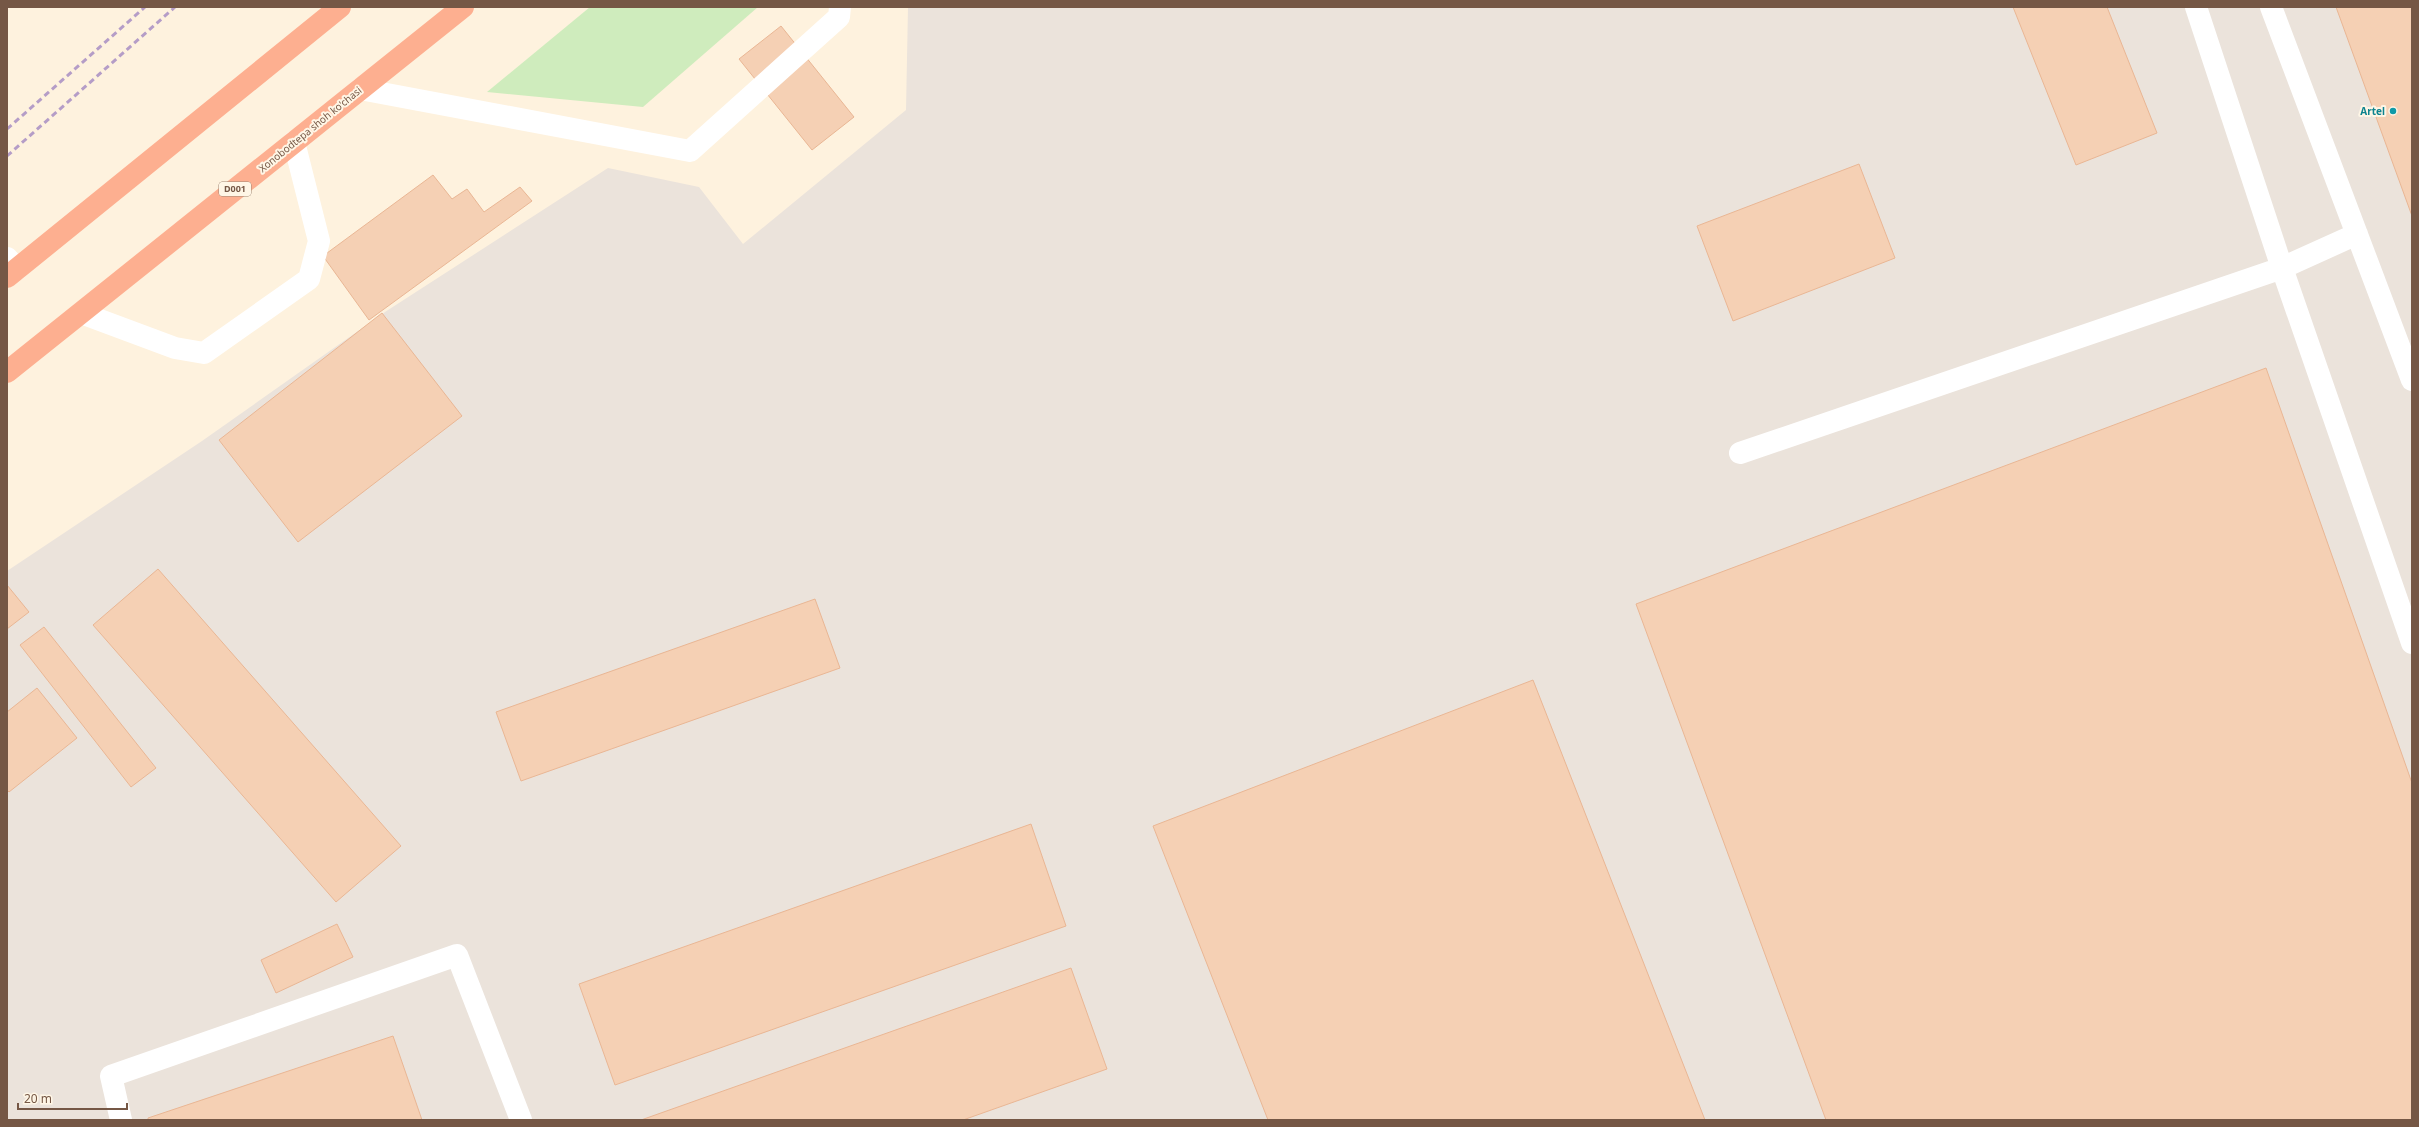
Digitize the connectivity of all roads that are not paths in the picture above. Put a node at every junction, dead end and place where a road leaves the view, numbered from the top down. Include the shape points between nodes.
1 (462, 7) edge
2 (840, 7) edge
3 (2196, 7) edge
4 (2271, 7) edge
5 (335, 8) edge
6 (360, 89) junction
7 (294, 142) junction
8 (2357, 234) junction
9 (10, 268) edge
10 (2282, 268) junction
11 (81, 313) junction
12 (7, 372) edge
13 (2412, 380) edge
14 (1740, 453) dead end
15 (2412, 643) edge
16 (121, 1120) edge
17 (520, 1120) edge

1 - 6 highway, Xonobodtepa shoh ko'chasi / D001
2 - 6 lane via 839,17 690,151
3 - 10 lane
4 - 8 lane
5 - 9 highway
6 - 7 highway, Xonobodtepa shoh ko'chasi / D001
7 - 11 highway, Xonobodtepa shoh ko'chasi / D001
7 - 11 lane via 319,241 309,279 204,353 175,348
8 - 10 lane
8 - 13 lane
10 - 14 lane
10 - 15 lane
11 - 12 highway, Xonobodtepa shoh ko'chasi / D001
16 - 17 lane via 111,1076 457,955

